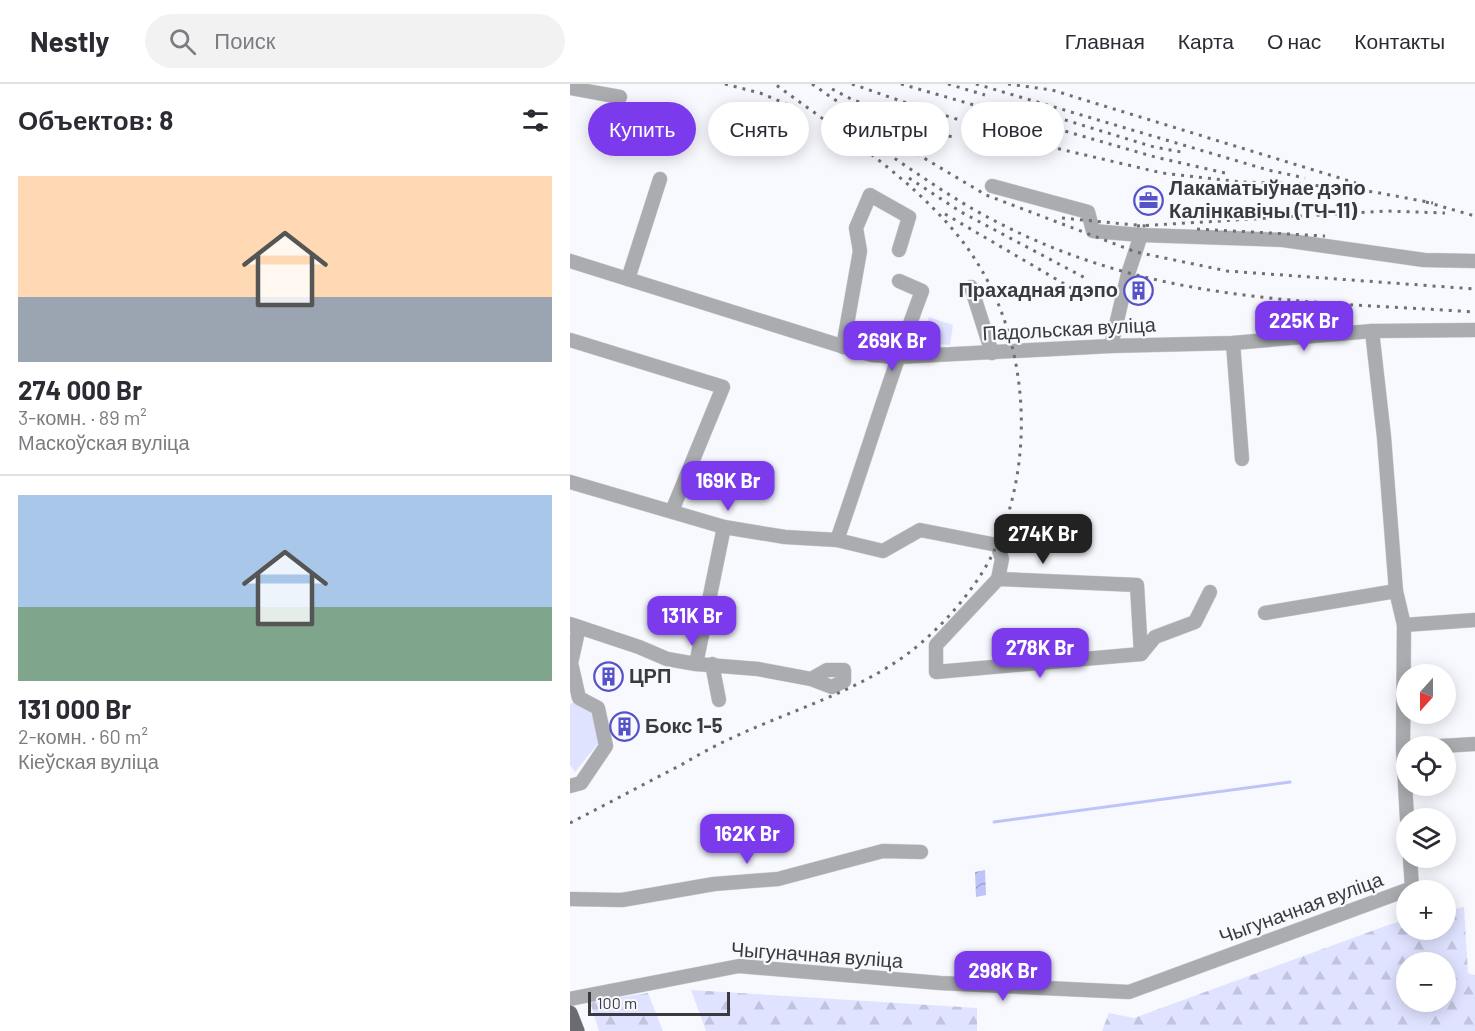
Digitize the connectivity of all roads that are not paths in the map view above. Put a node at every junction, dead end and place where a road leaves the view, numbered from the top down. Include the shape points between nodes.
1 (570, 88) edge
2 (620, 97) dead end
3 (660, 179) dead end
4 (992, 186) dead end
5 (1141, 235) junction
6 (899, 250) dead end
7 (570, 261) edge
8 (1475, 261) edge
9 (628, 279) junction
10 (899, 281) dead end
11 (971, 286) dead end
12 (1475, 330) edge
13 (1372, 331) junction
14 (570, 340) edge
15 (1233, 343) junction
16 (1111, 346) junction
17 (843, 347) junction
18 (992, 352) junction
19 (897, 357) junction
20 (1242, 459) dead end
21 (570, 482) edge
22 (672, 511) junction
23 (724, 527) junction
24 (837, 540) junction
25 (998, 579) junction
26 (1396, 591) junction
27 (1210, 592) dead end
28 (1265, 613) dead end
29 (1475, 620) edge
30 (575, 625) edge
31 (1404, 625) junction
32 (1141, 654) junction
33 (696, 664) junction
34 (712, 664) junction
35 (811, 679) dead end
36 (719, 700) dead end
37 (1405, 736) edge
38 (1475, 744) edge
39 (1456, 745) edge
40 (570, 786) edge
41 (921, 852) dead end
42 (1411, 868) edge
43 (570, 899) edge
44 (570, 999) edge
45 (570, 1013) edge
46 (577, 1031) edge

1 - 2 street
3 - 9 street
4 - 5 street via 1088,212 1093,231
5 - 8 street via 1283,240 1424,260
5 - 16 street
6 - 17 street via 909,217 870,195 856,228 860,251
7 - 9 street, Падольская вуліца
9 - 17 street, Падольская вуліца
10 - 19 street via 922,291
11 - 18 street
12 - 13 street, Падольская вуліца
13 - 15 street, Падольская вуліца
13 - 26 street
14 - 22 street via 723,387
15 - 16 street, Падольская вуліца
15 - 20 street
16 - 18 street, Падольская вуліца
17 - 19 street, Падольская вуліца
18 - 19 street, Падольская вуліца
19 - 24 street
21 - 22 street
22 - 23 street
23 - 24 street
23 - 33 street
24 - 25 street via 883,551 920,530 997,545 1002,559
25 - 32 street via 1137,585
25 - 32 street via 936,645 936,672
26 - 28 street
26 - 31 street
27 - 32 street via 1195,622 1155,637
29 - 31 street
30 - 33 street via 667,659
30 - 40 street via 571,663 579,698 598,708 606,746 581,783
31 - 37 street
33 - 34 street
34 - 35 street
34 - 36 street
38 - 39 street
41 - 43 street via 883,851 778,879 714,884 621,900
42 - 44 street, Чыгуначная вуліца via 1412,888 1130,992 940,983 739,966
45 - 46 main road

